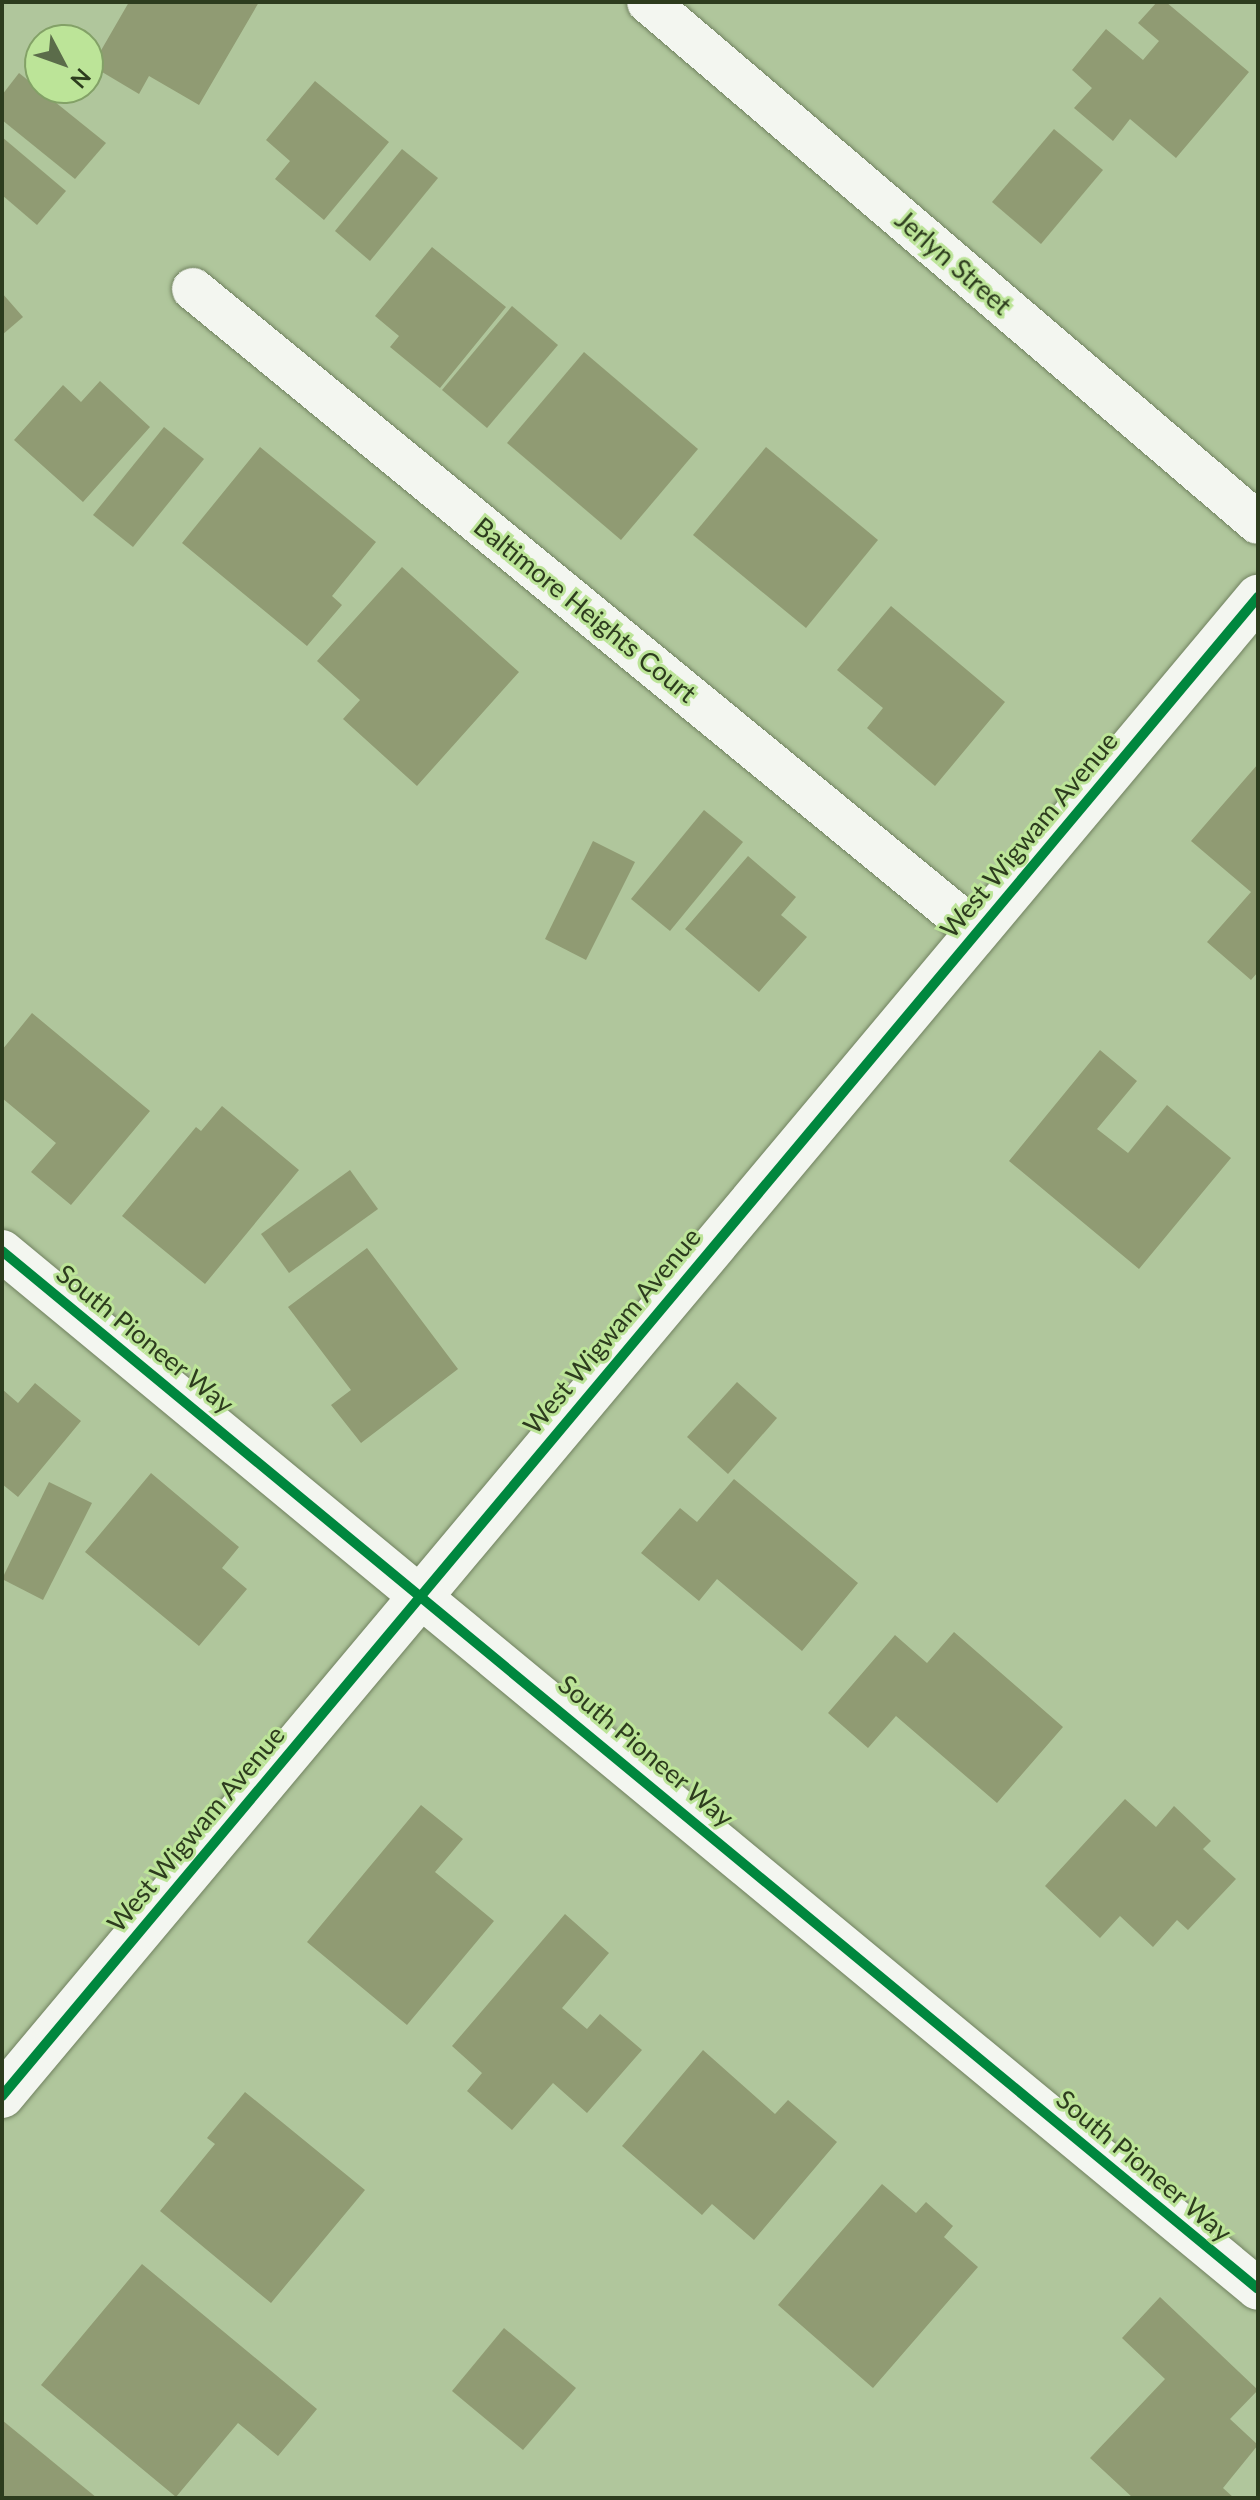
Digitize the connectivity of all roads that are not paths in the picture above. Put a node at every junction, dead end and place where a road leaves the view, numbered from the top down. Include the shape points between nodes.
1 (648, 2) edge
2 (193, 289) dead end
3 (1258, 523) edge
4 (1258, 597) edge
5 (976, 931) junction
6 (2, 1251) edge
7 (421, 1593) junction
8 (2, 2096) edge
9 (1258, 2289) edge

1 - 3 street, Jerlyn Street
2 - 5 street, Baltimore Heights Court
4 - 5 street, West Wigwam Avenue
5 - 7 street, West Wigwam Avenue
6 - 7 street, South Pioneer Way
7 - 8 street, West Wigwam Avenue
7 - 9 street, South Pioneer Way

